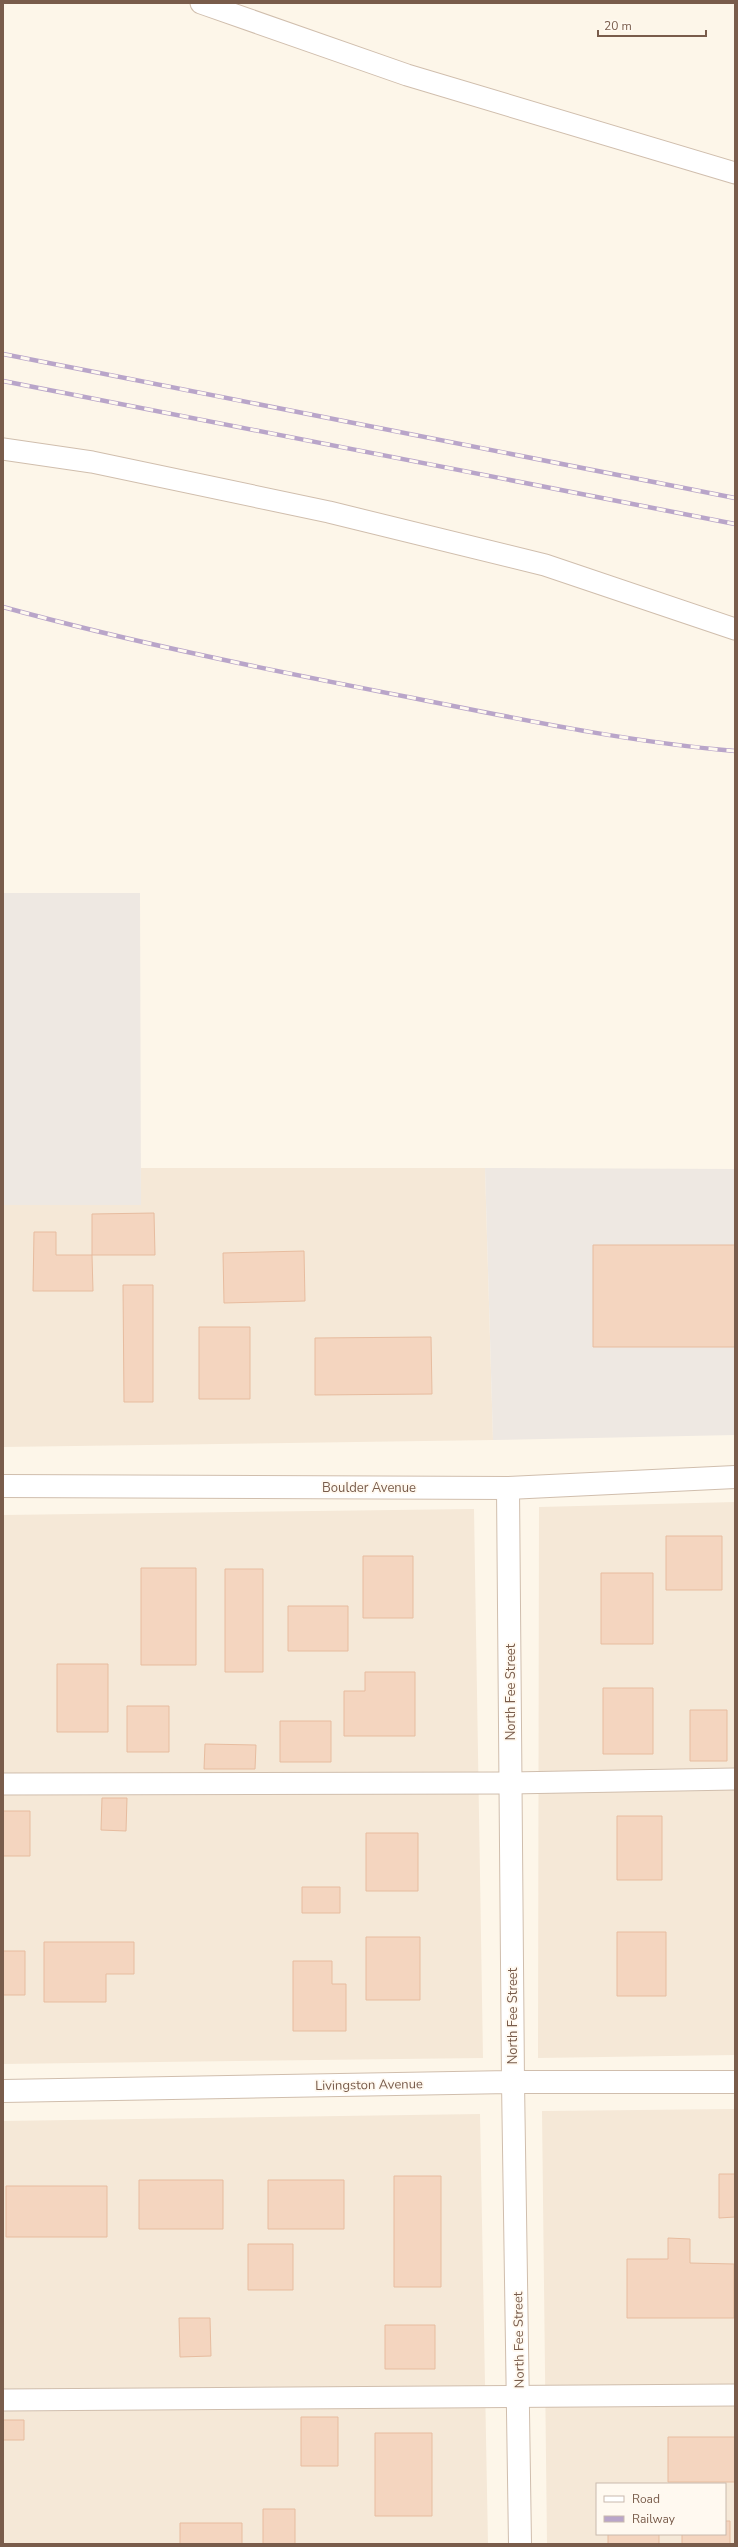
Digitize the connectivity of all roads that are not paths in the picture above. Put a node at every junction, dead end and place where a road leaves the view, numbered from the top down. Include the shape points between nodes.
1 (201, 3) edge
2 (735, 173) edge
3 (3, 449) edge
4 (735, 629) edge
5 (735, 1476) edge
6 (3, 1486) edge
7 (508, 1488) junction
8 (735, 1779) edge
9 (510, 1783) junction
10 (3, 1784) edge
11 (513, 2082) junction
12 (735, 2082) edge
13 (3, 2091) edge
14 (735, 2395) edge
15 (519, 2398) junction
16 (3, 2400) edge
17 (520, 2544) edge

1 - 2 lane via 407,75
3 - 4 lane via 92,462 252,496 522,559
5 - 7 street, Boulder Avenue
6 - 7 street, Boulder Avenue
7 - 9 street, North Fee Street
8 - 9 lane
9 - 10 lane
9 - 11 street, North Fee Street
11 - 12 street, Livingston Avenue
11 - 13 street, Livingston Avenue
11 - 15 street, North Fee Street
14 - 15 lane
15 - 16 lane
15 - 17 street, North Fee Street

